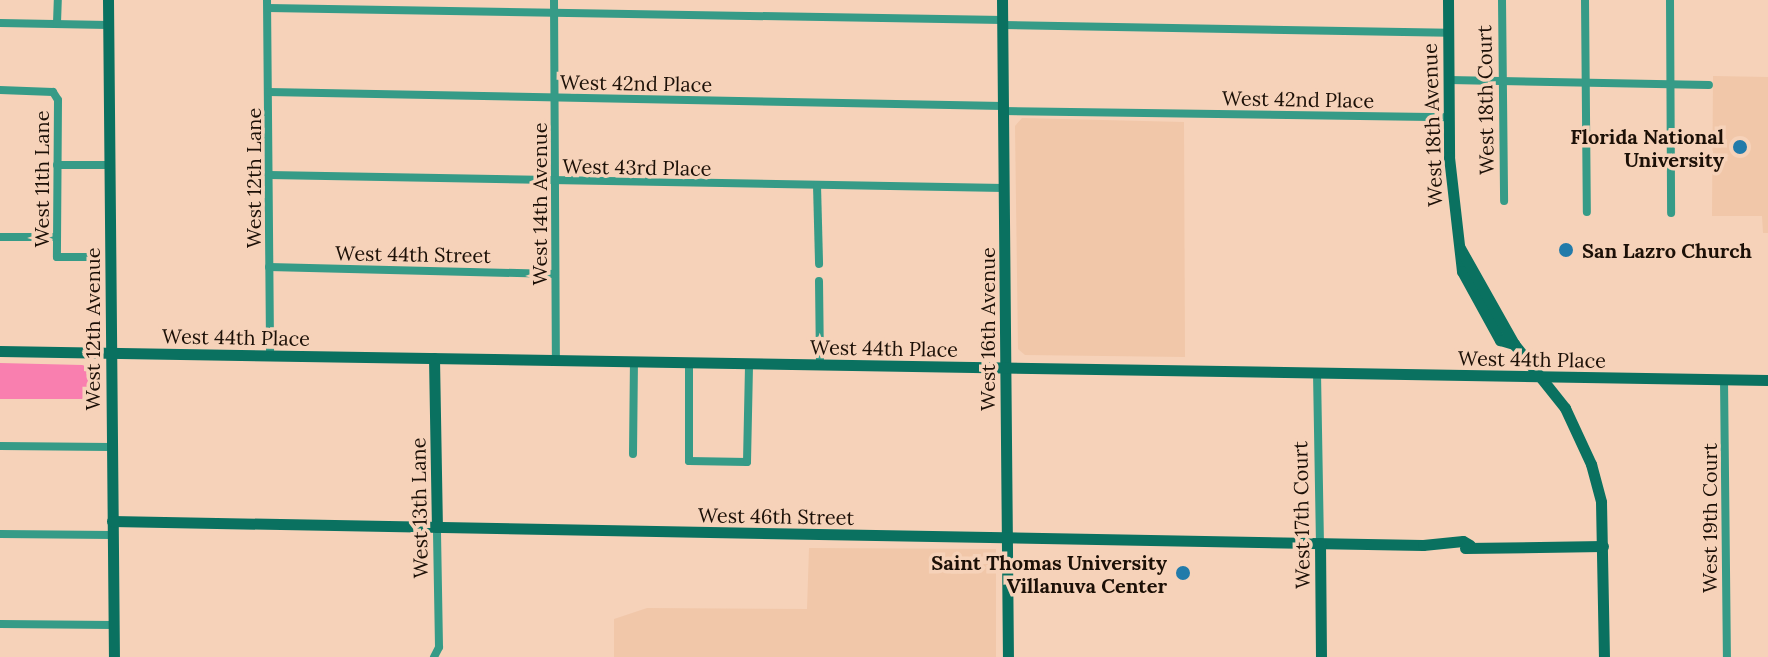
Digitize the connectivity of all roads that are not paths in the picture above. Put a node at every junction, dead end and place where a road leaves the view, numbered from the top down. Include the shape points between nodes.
1 (58, 0) edge
2 (108, 0) edge
3 (554, 0) edge
4 (1002, 0) edge
5 (1448, 0) edge
6 (1502, 0) edge
7 (1585, 0) edge
8 (1670, 0) edge
9 (268, 4) edge
10 (554, 13) junction
11 (1003, 22) junction
12 (0, 23) edge
13 (57, 23) junction
14 (108, 25) junction
15 (1448, 33) junction
16 (1449, 80) junction
17 (1503, 80) junction
18 (1586, 83) junction
19 (1671, 84) junction
20 (1709, 85) dead end
21 (0, 90) edge
22 (268, 92) junction
23 (555, 98) junction
24 (1003, 108) junction
25 (1449, 117) junction
26 (57, 165) junction
27 (109, 165) junction
28 (269, 175) junction
29 (555, 182) junction
30 (817, 185) junction
31 (1004, 188) junction
32 (1504, 201) dead end
33 (1587, 212) dead end
34 (1671, 213) dead end
35 (0, 237) edge
36 (57, 237) junction
37 (91, 257) dead end
38 (819, 264) dead end
39 (269, 267) junction
40 (555, 274) junction
41 (819, 281) dead end
42 (0, 351) edge
43 (111, 353) junction
44 (270, 355) junction
45 (434, 358) junction
46 (556, 360) junction
47 (634, 362) junction
48 (689, 362) junction
49 (749, 364) junction
50 (820, 365) junction
51 (1005, 368) junction
52 (1317, 373) junction
53 (1541, 377) junction
54 (1724, 379) junction
55 (1768, 380) edge
56 (0, 446) edge
57 (111, 447) junction
58 (633, 454) dead end
59 (112, 521) junction
60 (437, 527) junction
61 (0, 534) edge
62 (112, 535) junction
63 (1007, 537) junction
64 (1320, 543) junction
65 (1603, 546) junction
66 (0, 624) edge
67 (113, 625) junction
68 (114, 657) edge
69 (434, 657) edge
70 (1008, 657) edge
71 (1321, 657) edge
72 (1604, 657) edge
73 (1727, 657) edge

1 - 13 street
2 - 14 street, West 12th Avenue
3 - 10 street, West 14th Avenue
4 - 11 street, West 16th Avenue
5 - 15 street, West 18th Avenue
6 - 17 street, West 18th Court
7 - 18 street
8 - 19 street
9 - 10 street
9 - 22 street, West 12th Lane
10 - 11 street
10 - 23 street, West 14th Avenue
11 - 15 street
11 - 24 street, West 16th Avenue
12 - 13 street
13 - 14 street
14 - 27 street, West 12th Avenue
15 - 16 street, West 18th Avenue
16 - 17 street
16 - 25 street, West 18th Avenue
17 - 18 street
17 - 32 street, West 18th Court
18 - 19 street
18 - 33 street
19 - 20 street
19 - 34 street
21 - 26 street, West 11th Lane via 53,92 58,100
22 - 23 street, West 42nd Place
22 - 28 street, West 12th Lane
23 - 24 street, West 42nd Place
23 - 29 street, West 14th Avenue
24 - 25 street, West 42nd Place
24 - 31 street, West 16th Avenue
25 - 53 street, West 18th Avenue via 1452,213 1460,248 1514,344
26 - 27 street
26 - 36 street, West 11th Lane
27 - 43 street, West 12th Avenue
28 - 29 street, West 43rd Place
28 - 39 street, West 12th Lane
29 - 30 street, West 43rd Place
29 - 40 street, West 14th Avenue
30 - 31 street, West 43rd Place
30 - 38 street
31 - 51 street, West 16th Avenue
35 - 36 street
36 - 37 street, West 11th Lane via 57,257
39 - 40 street, West 44th Street
39 - 44 street, West 12th Lane
40 - 46 street, West 14th Avenue
41 - 50 street
42 - 43 street, West 44th Place
43 - 44 street, West 44th Place
43 - 57 street, West 12th Avenue
44 - 45 street, West 44th Place
45 - 46 street, West 44th Place
45 - 60 street, West 13th Lane
46 - 47 street, West 44th Place
47 - 48 street, West 44th Place
47 - 58 street
48 - 49 street, West 44th Place
48 - 49 street via 689,461 747,462
49 - 50 street, West 44th Place
50 - 51 street, West 44th Place
51 - 52 street, West 44th Place
51 - 63 street, West 16th Avenue
52 - 53 street, West 44th Place
52 - 64 street, West 17th Court
53 - 54 street, West 44th Place
53 - 65 street via 1565,408 1591,464 1601,502
54 - 55 street, West 44th Place
54 - 73 street, West 19th Court
56 - 57 street
57 - 59 street, West 12th Avenue
59 - 60 street, West 46th Street
59 - 62 street, West 12th Avenue
60 - 63 street, West 46th Street
60 - 69 street, West 13th Lane via 439,647
61 - 62 street
62 - 67 street, West 12th Avenue
63 - 64 street, West 46th Street
63 - 70 street, West 16th Avenue
64 - 65 street, West 46th Street
64 - 71 street, West 17th Court
65 - 72 street
66 - 67 street
67 - 68 street, West 12th Avenue

